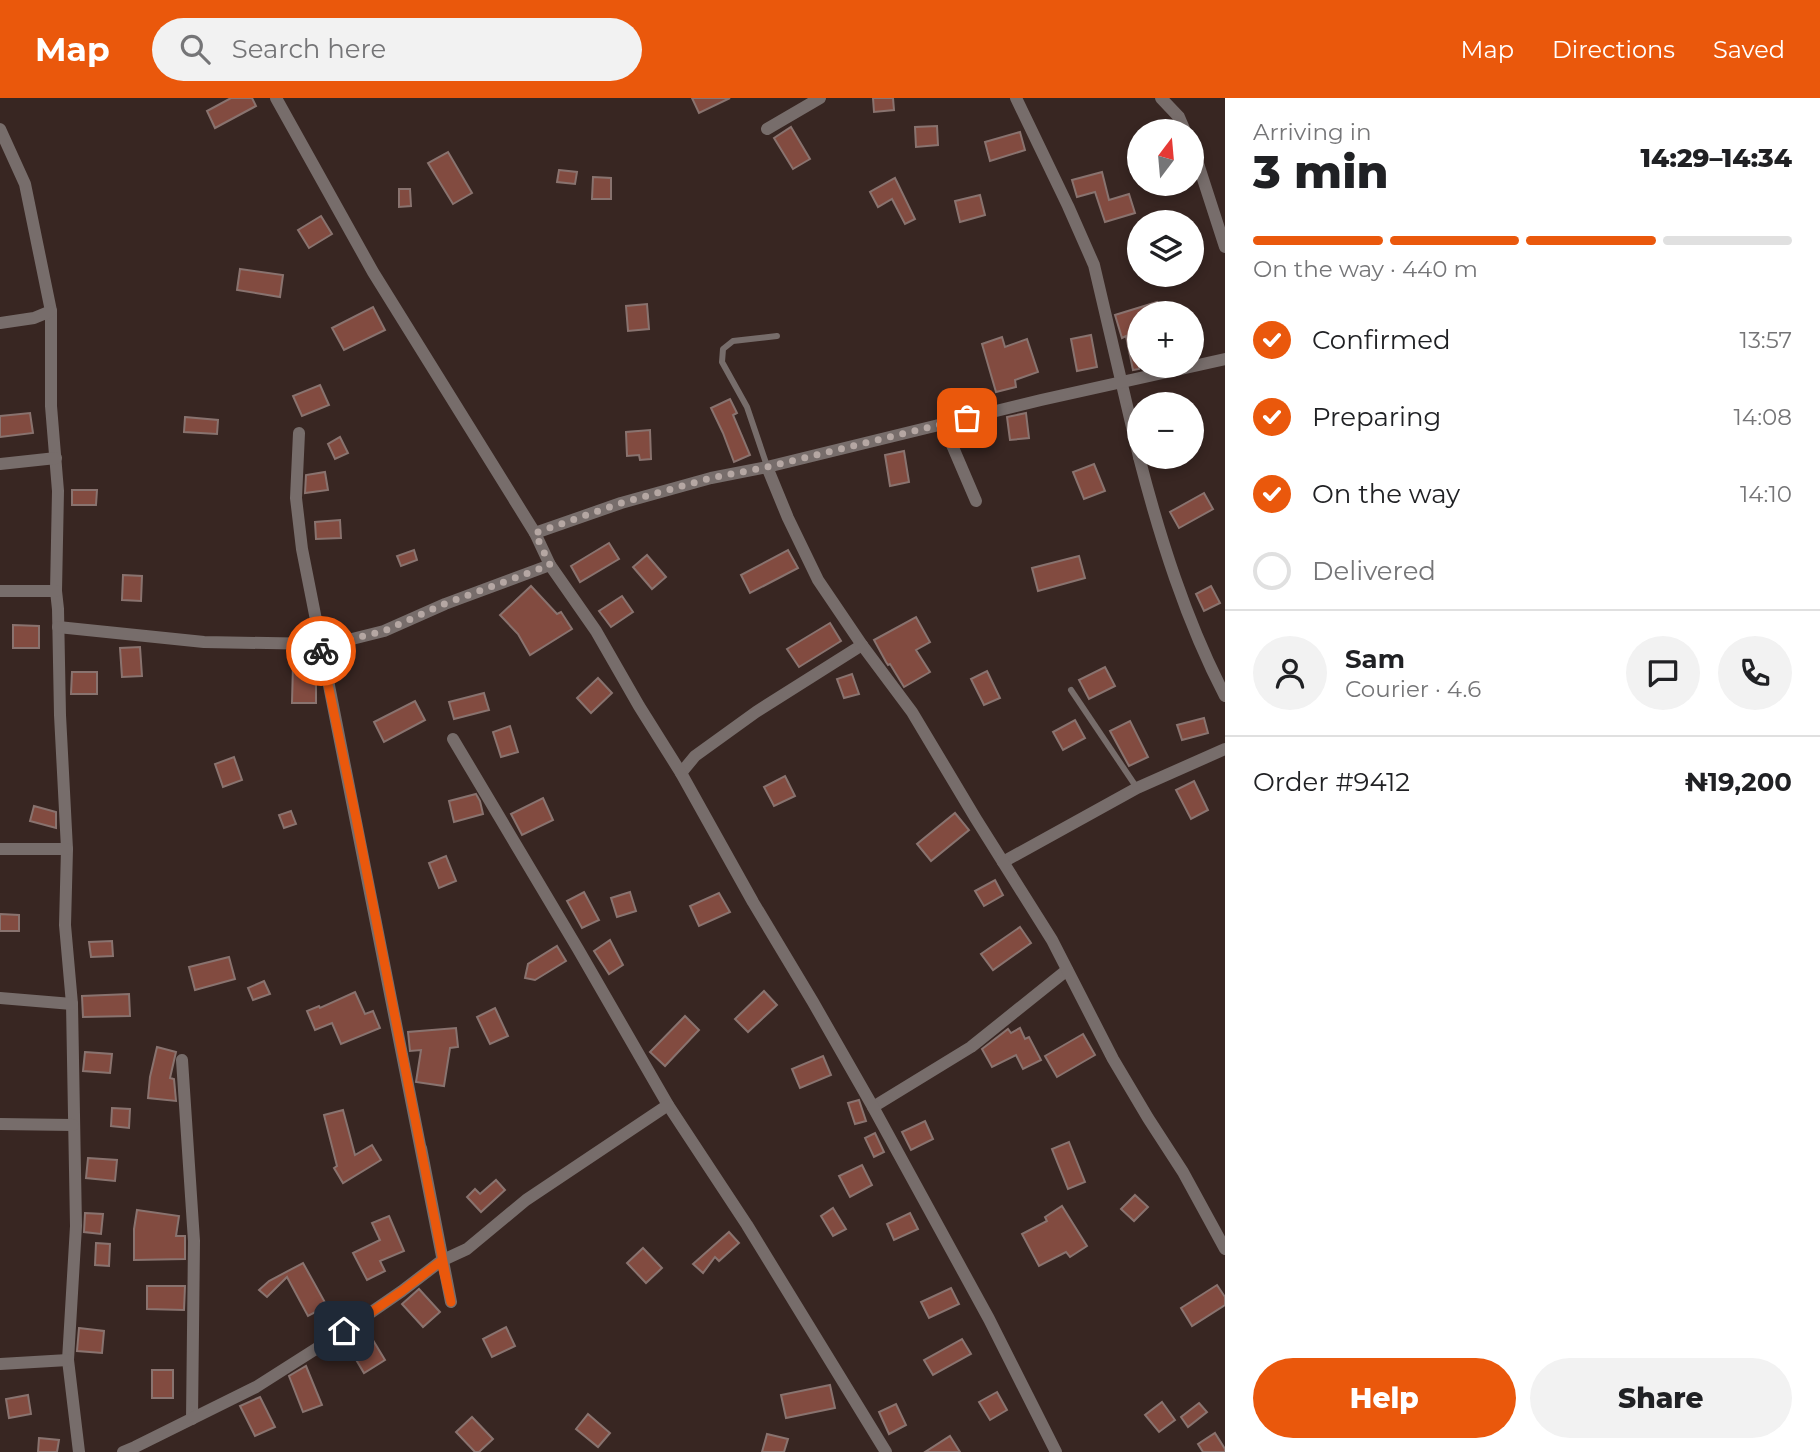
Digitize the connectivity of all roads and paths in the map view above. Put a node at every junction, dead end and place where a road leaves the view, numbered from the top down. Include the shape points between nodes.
1 (276, 98) edge
2 (820, 98) edge
3 (1016, 98) edge
4 (1161, 98) edge
5 (1180, 119) edge
6 (0, 129) edge
7 (766, 129) dead end
8 (1204, 182) edge
9 (1225, 247) edge
10 (51, 311) junction
11 (0, 323) edge
12 (777, 336) dead end
13 (1225, 359) edge
14 (1121, 382) junction
15 (1127, 407) edge
16 (943, 424) junction
17 (299, 433) dead end
18 (55, 458) junction
19 (0, 464) edge
20 (767, 467) junction
21 (1142, 469) edge
22 (976, 501) dead end
23 (535, 533) junction
24 (550, 565) junction
25 (0, 591) edge
26 (56, 591) junction
27 (58, 627) junction
28 (320, 644) junction
29 (862, 645) junction
30 (1072, 690) dead end
31 (1225, 696) edge
32 (453, 739) dead end
33 (1225, 749) edge
34 (681, 773) junction
35 (1137, 788) junction
36 (0, 849) edge
37 (67, 849) junction
38 (1003, 862) junction
39 (1067, 970) junction
40 (0, 998) edge
41 (72, 1004) junction
42 (181, 1060) dead end
43 (668, 1105) junction
44 (873, 1107) junction
45 (0, 1124) edge
46 (73, 1125) junction
47 (421, 1148) dead end
48 (1225, 1250) edge
49 (441, 1261) junction
50 (451, 1302) junction
51 (68, 1360) junction
52 (0, 1364) edge
53 (192, 1419) junction
54 (79, 1452) edge
55 (122, 1452) edge
56 (886, 1452) edge
57 (1056, 1452) edge

1 - 23 street via 373,272
2 - 7 street
3 - 14 street via 1094,265
4 - 5 street
6 - 10 street via 26,184
8 - 9 street
10 - 11 street
10 - 18 street
12 - 20 lane via 733,341 723,349 722,362 747,407
13 - 14 street
14 - 15 street
14 - 16 street
16 - 20 street
16 - 22 street
17 - 28 street via 296,498
18 - 19 street
18 - 26 street
20 - 23 street via 621,503
20 - 29 street via 818,580
21 - 31 street via 1177,583
23 - 24 street
24 - 28 street via 384,631
24 - 34 street via 596,631
25 - 26 street
26 - 27 street
27 - 28 street via 204,642
27 - 37 street
28 - 50 street
29 - 34 street via 747,718 695,756
29 - 38 street via 912,712
30 - 35 lane
32 - 43 street
33 - 35 street
34 - 44 street
35 - 38 street
36 - 37 street
37 - 41 street via 65,925
38 - 39 street
39 - 44 street via 971,1047
39 - 48 street via 1113,1059
40 - 41 street
41 - 46 street
42 - 53 street via 194,1241
43 - 49 street via 526,1200 467,1249
43 - 56 street
44 - 57 street
45 - 46 street
46 - 51 street via 76,1226
47 - 50 street
49 - 50 street
49 - 53 street via 256,1387
51 - 52 street
51 - 54 street
53 - 55 street

